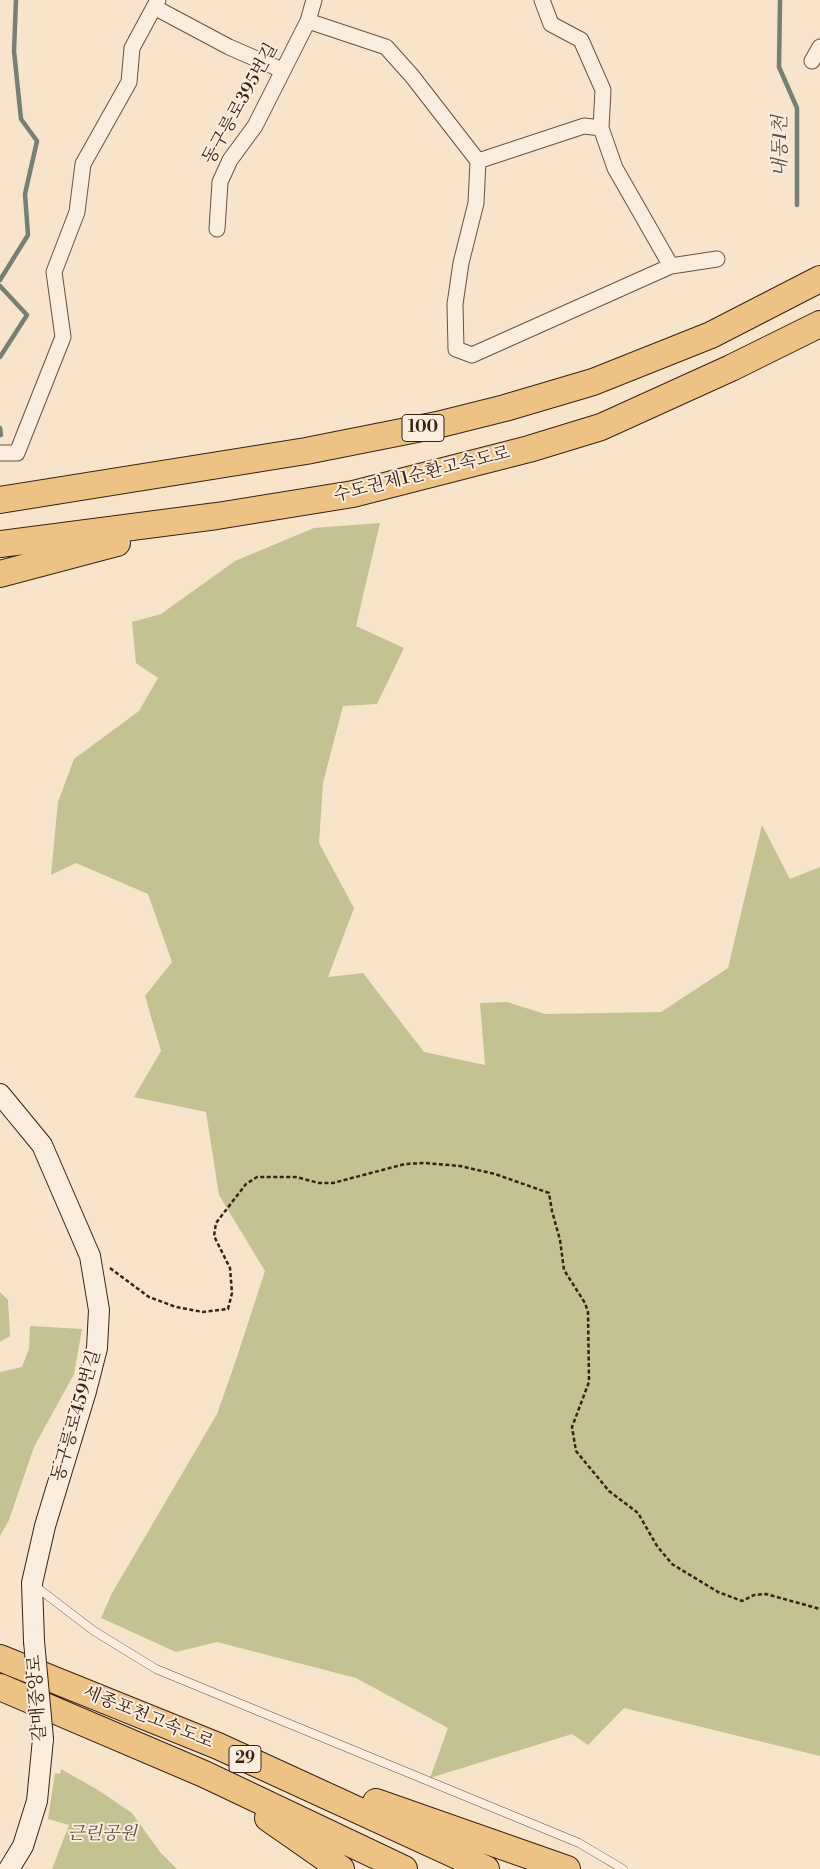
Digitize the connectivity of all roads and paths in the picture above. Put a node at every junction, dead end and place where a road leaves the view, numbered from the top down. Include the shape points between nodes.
1 (314, 0) edge
2 (542, 0) edge
3 (156, 4) edge
4 (308, 21) junction
5 (282, 70) junction
6 (601, 128) junction
7 (478, 161) junction
8 (217, 229) dead end
9 (717, 259) dead end
10 (671, 266) junction
11 (820, 279) edge
12 (820, 324) edge
13 (0, 453) edge
14 (1, 500) edge
15 (217, 516) junction
16 (0, 544) edge
17 (0, 574) edge
18 (0, 1094) edge
19 (90, 1256) junction
20 (32, 1583) junction
21 (820, 1608) edge
22 (34, 1641) joint
23 (0, 1658) edge
24 (0, 1687) edge
25 (218, 1746) junction
26 (204, 1774) junction
27 (9, 1869) edge
28 (341, 1869) edge
29 (404, 1869) edge
30 (486, 1869) edge
31 (567, 1869) edge
32 (624, 1869) edge

1 - 4 street, 동구릉로395번길
2 - 6 street via 551,24 581,40 603,90
3 - 5 street via 229,47
3 - 13 street via 132,48 129,82 83,164 77,212 54,272 63,337 17,453
4 - 5 street, 동구릉로395번길
4 - 7 street via 386,47
5 - 8 street, 동구릉로395번길 via 255,126 230,160 220,182
6 - 7 street via 584,126
6 - 10 street via 615,168
7 - 10 street via 476,203 454,304 456,349 472,355
9 - 10 street
11 - 14 highway, 100 via 711,335 593,382 505,408 437,426 306,451
12 - 15 highway, 수도권제1순환고속도로 via 601,427 353,494
15 - 16 highway, 수도권제1순환고속도로
15 - 17 highway
18 - 19 street, 동구릉로459번길 via 42,1145
19 - 20 street, 동구릉로459번길 via 98,1310 97,1348 45,1526
19 - 21 path via 148,1297 203,1312 228,1308 232,1292 230,1268 214,1236 216,1223 246,1184 257,1177 296,1177 333,1183 406,1164 425,1163 495,1174 549,1193 564,1270 588,1312 589,1382 572,1427 576,1451 609,1491 638,1513 672,1564 718,1592 742,1601 766,1594
20 - 22 street, 동구릉로459번길
20 - 32 lane via 94,1631 156,1669 570,1840
22 - 27 street, 갈매중앙로, bridge via 43,1739 37,1801 23,1846
23 - 25 highway, 세종포천고속도로 / 29
24 - 26 highway, 세종포천고속도로 / 29
25 - 30 highway, 세종포천고속도로 / 29
25 - 31 highway
26 - 28 highway
26 - 29 highway, 세종포천고속도로 / 29

